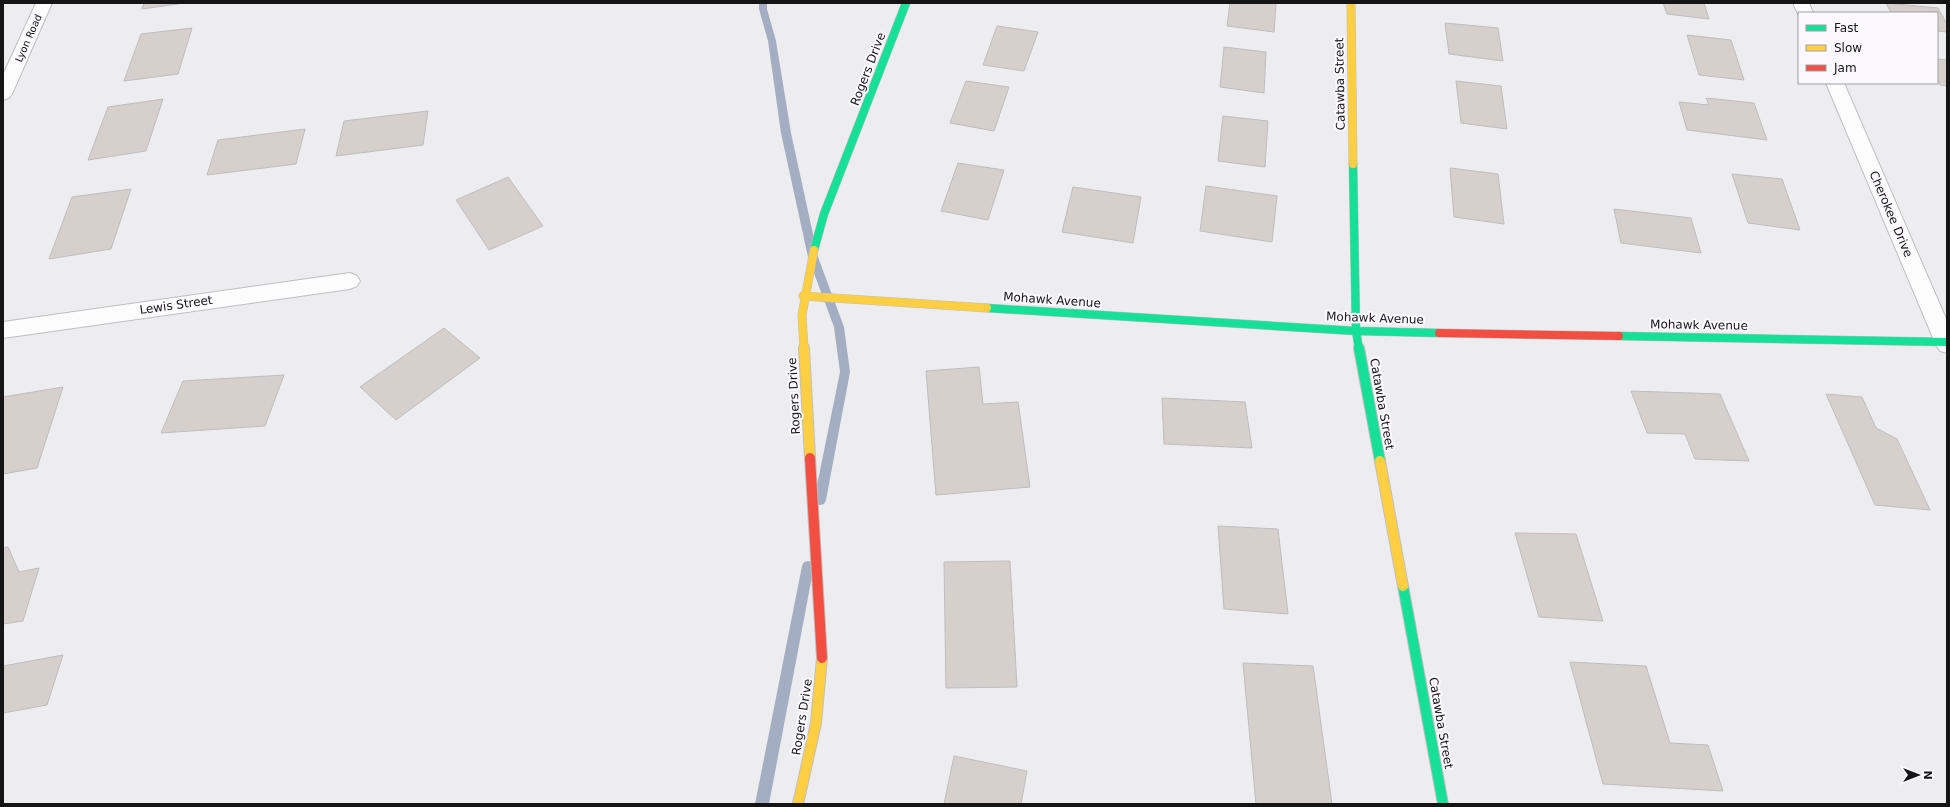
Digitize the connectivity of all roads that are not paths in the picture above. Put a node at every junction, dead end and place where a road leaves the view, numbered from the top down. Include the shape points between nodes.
1 (44, 3) edge
2 (906, 3) edge
3 (1351, 3) edge
4 (1835, 84) edge
5 (3, 94) edge
6 (350, 281) dead end
7 (803, 296) junction
8 (3, 330) edge
9 (1356, 331) junction
10 (1946, 343) edge
11 (798, 804) edge
12 (1444, 804) edge

1 - 5 street, Lyon Road
2 - 7 street, Rogers Drive via 824,214
3 - 9 street, Catawba Street
4 - 10 street, Cherokee Drive
6 - 8 street, Lewis Street
7 - 9 street, Mohawk Avenue
7 - 11 street, Rogers Drive via 822,665 816,723
9 - 10 street, Mohawk Avenue
9 - 12 street, Catawba Street

